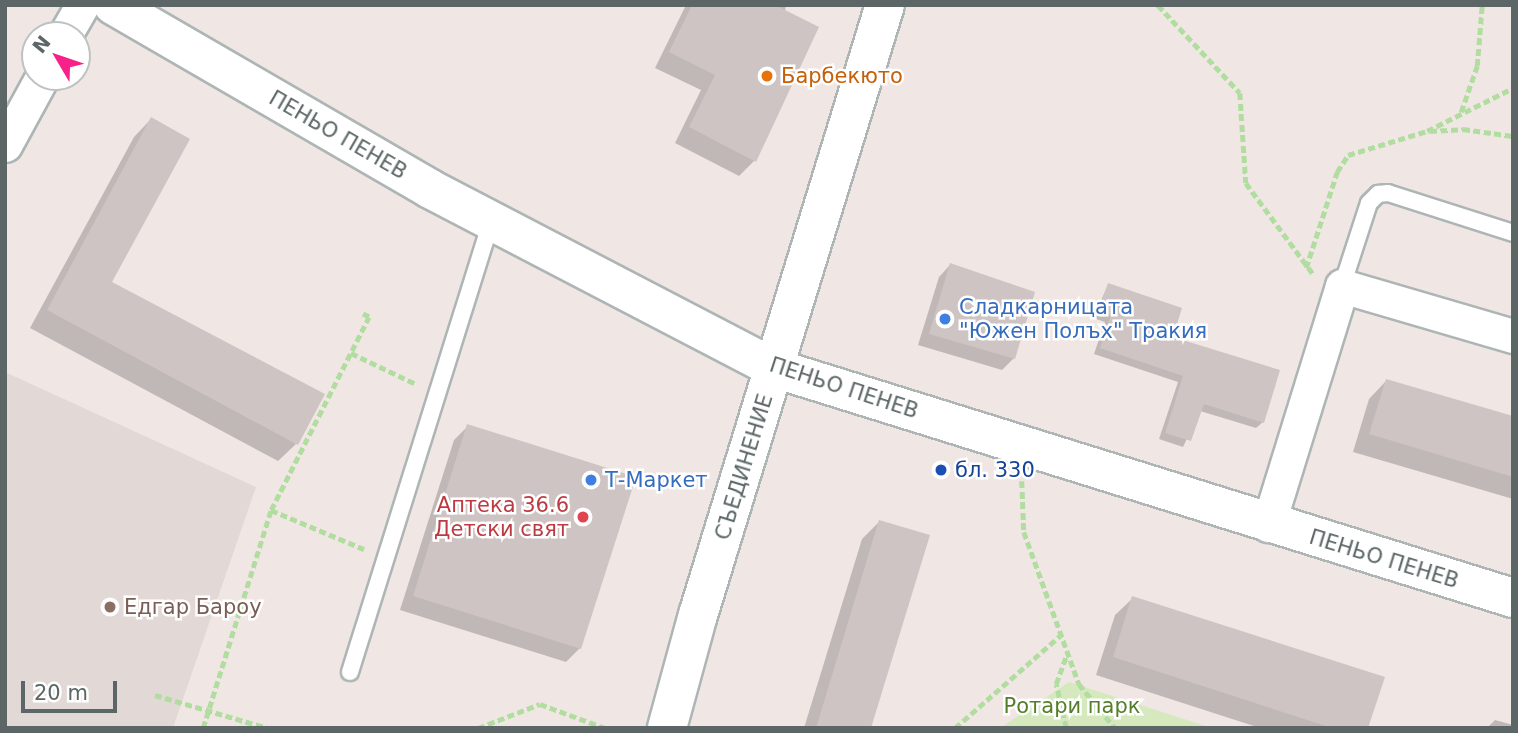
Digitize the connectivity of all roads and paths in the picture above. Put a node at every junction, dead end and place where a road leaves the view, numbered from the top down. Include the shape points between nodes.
1 (82, 5) edge
2 (113, 5) edge
3 (884, 5) edge
4 (1158, 5) edge
5 (1482, 5) edge
6 (73, 21) edge
7 (1513, 88) edge
8 (34, 91) edge
9 (1461, 113) junction
10 (1427, 131) junction
11 (1513, 136) edge
12 (5, 145) edge
13 (491, 221) junction
14 (1513, 233) edge
15 (1306, 268) junction
16 (1342, 286) junction
17 (361, 313) dead end
18 (1513, 336) edge
19 (351, 353) junction
20 (774, 368) junction
21 (438, 394) junction
22 (1021, 442) junction
23 (271, 510) junction
24 (1268, 524) junction
25 (386, 558) junction
26 (1513, 598) edge
27 (1061, 635) junction
28 (1067, 652) junction
29 (351, 673) dead end
30 (155, 695) dead end
31 (207, 712) junction
32 (203, 728) edge
33 (268, 728) edge
34 (478, 728) edge
35 (606, 728) edge
36 (667, 728) edge
37 (954, 728) edge
38 (1066, 728) edge
39 (1115, 728) edge

1 - 6 street
2 - 13 street, ПЕНЬО ПЕНЕВ
3 - 20 street, СЪЕДИНЕНИЕ
4 - 15 path via 1240,93 1246,183
5 - 9 path via 1481,47 1470,98
7 - 9 path
8 - 12 street
9 - 10 path
10 - 11 path via 1463,129
10 - 15 path via 1348,155 1337,172
13 - 20 street, ПЕНЬО ПЕНЕВ
13 - 21 lane
14 - 16 lane via 1388,193 1378,194 1369,203
15 - 16 path via 1321,280
16 - 18 street
16 - 24 street
17 - 19 path via 369,317
19 - 21 path
19 - 23 path
20 - 22 street, ПЕНЬО ПЕНЕВ
20 - 36 street, СЪЕДИНЕНИЕ
21 - 25 lane
22 - 24 street, ПЕНЬО ПЕНЕВ
22 - 27 path via 1024,532
23 - 25 path
23 - 31 path
24 - 26 street, ПЕНЬО ПЕНЕВ
25 - 29 lane
27 - 28 path
27 - 37 path
28 - 38 path via 1056,684
28 - 39 path via 1079,684
30 - 31 path
31 - 32 path
31 - 33 path
34 - 35 path via 540,704

